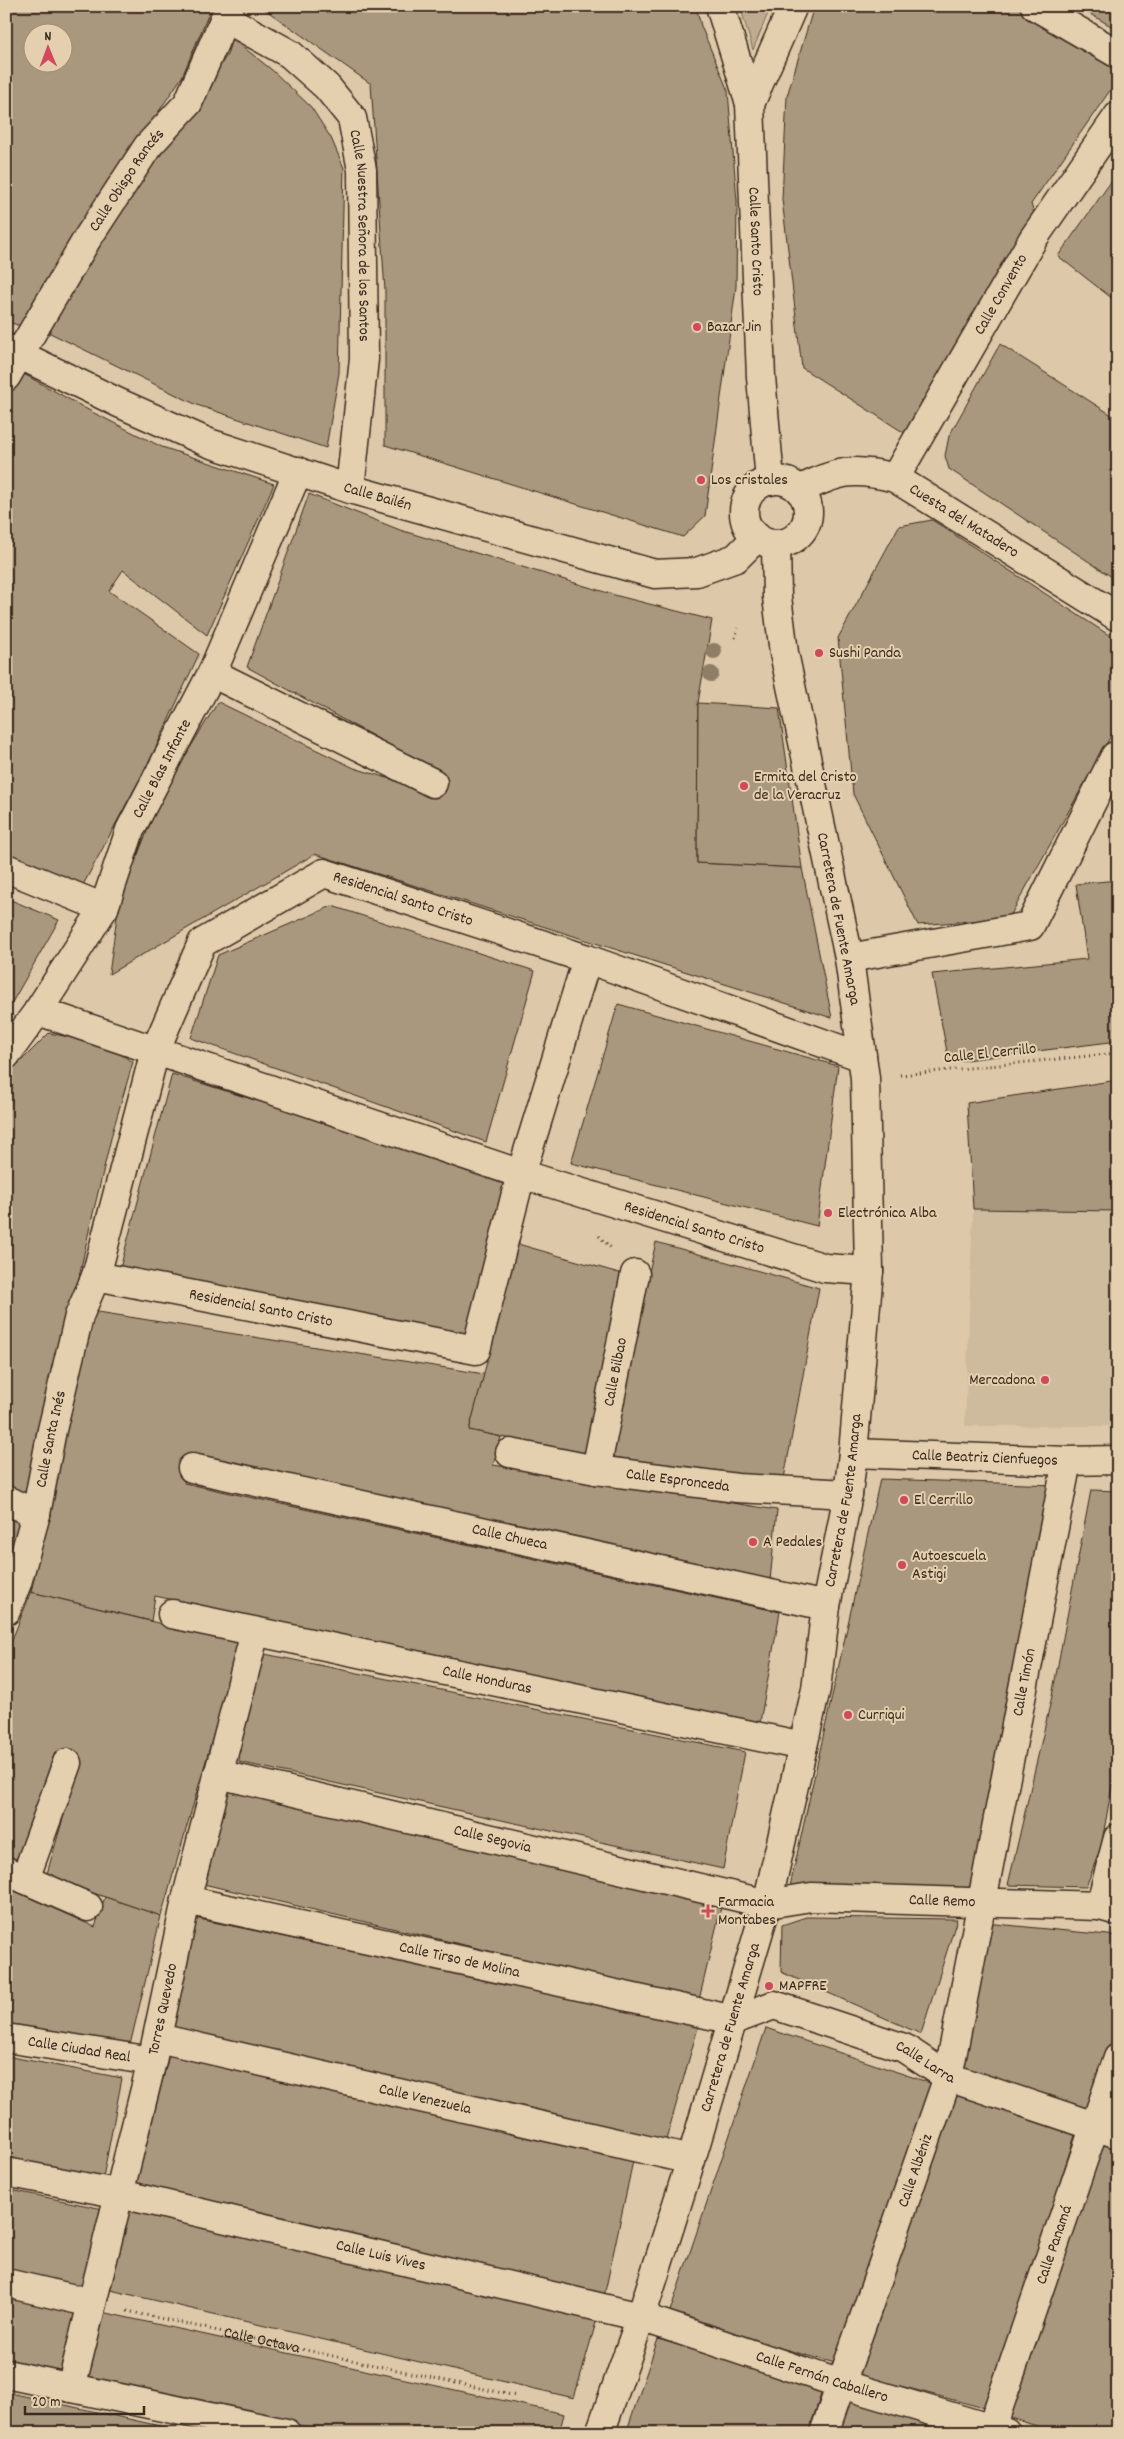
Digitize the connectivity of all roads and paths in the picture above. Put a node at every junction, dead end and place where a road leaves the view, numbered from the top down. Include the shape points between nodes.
1 (720, 6) edge
2 (793, 6) edge
3 (1035, 6) edge
4 (227, 12) edge
5 (1118, 54) edge
6 (750, 104) junction
7 (1118, 116) edge
8 (14, 350) edge
9 (6, 377) edge
10 (298, 472) junction
11 (895, 478) junction
12 (770, 481) junction
13 (350, 489) junction
14 (799, 490) junction
15 (766, 541) junction
16 (1118, 617) edge
17 (738, 628) dead end
18 (735, 638) dead end
19 (212, 673) junction
20 (1115, 756) dead end
21 (433, 783) dead end
22 (6, 868) edge
23 (104, 908) junction
24 (587, 958) junction
25 (849, 958) junction
26 (38, 1011) junction
27 (155, 1051) junction
28 (1118, 1053) edge
29 (6, 1055) edge
30 (863, 1068) junction
31 (521, 1174) junction
32 (869, 1271) junction
33 (635, 1274) dead end
34 (96, 1276) junction
35 (510, 1453) dead end
36 (853, 1453) junction
37 (1118, 1460) edge
38 (1067, 1461) junction
39 (192, 1468) dead end
40 (596, 1470) junction
41 (848, 1494) junction
42 (6, 1500) edge
43 (36, 1514) junction
44 (826, 1606) junction
45 (6, 1611) edge
46 (172, 1614) dead end
47 (256, 1632) junction
48 (803, 1746) junction
49 (67, 1763) dead end
50 (218, 1774) junction
51 (1118, 1838) edge
52 (16, 1875) edge
53 (186, 1900) junction
54 (768, 1904) junction
55 (983, 1904) junction
56 (88, 1907) dead end
57 (1109, 1909) edge
58 (734, 2020) junction
59 (6, 2038) edge
60 (155, 2049) junction
61 (1118, 2058) edge
62 (948, 2077) junction
63 (1106, 2130) edge
64 (691, 2160) junction
65 (6, 2172) edge
66 (121, 2194) junction
67 (6, 2283) edge
68 (92, 2303) junction
69 (641, 2317) junction
70 (6, 2374) edge
71 (841, 2384) junction
72 (71, 2388) junction
73 (516, 2396) dead end
74 (996, 2431) edge
75 (286, 2433) edge
76 (600, 2433) edge
77 (824, 2433) edge

1 - 6 street, Calle Santo Cristo
2 - 6 street
3 - 5 street
4 - 8 street, Calle Obispo Rancés via 188,103 148,146
4 - 13 street, Calle Nuestra Señora de los Santos via 290,54 327,86 352,118 362,170 364,359
6 - 12 street, Calle Santo Cristo via 761,377
7 - 11 street, Calle Convento via 1033,239
8 - 9 street, Calle Obispo Rancés
8 - 10 street, Calle Bailén via 119,403 209,443
10 - 13 street, Calle Bailén
10 - 19 street, Calle Blas Infante
11 - 14 street, Cuesta del Matadero via 866,471 838,473
11 - 16 street, Cuesta del Matadero
12 - 14 street via 785,482
12 - 15 street via 750,493 744,511 746,521
13 - 15 street, Calle Bailén via 655,574 697,572 736,558
14 - 15 street via 808,509 803,529 786,542
15 - 25 street, Carretera de Fuente Amarga via 784,653
17 - 18 path
19 - 21 street
19 - 23 street, Calle Blas Infante via 130,830
20 - 25 street via 1030,926
22 - 23 street
23 - 26 street, Calle Blas Infante
24 - 27 street, Residencial Santo Cristo via 324,873 202,944
24 - 30 street, Residencial Santo Cristo
24 - 31 street, Residencial Santo Cristo
25 - 30 street, Carretera de Fuente Amarga
26 - 27 street, Residencial Santo Cristo
26 - 29 street, Calle Blas Infante
27 - 31 street, Residencial Santo Cristo
27 - 34 street, Residencial Santo Cristo
28 - 30 path, Calle El Cerrillo via 954,1071
30 - 32 street, Carretera de Fuente Amarga
31 - 32 street, Residencial Santo Cristo via 825,1268
31 - 34 street, Residencial Santo Cristo via 476,1350
32 - 36 street, Carretera de Fuente Amarga
33 - 40 street, Calle Bilbao
34 - 43 street, Calle Santa Inés via 79,1316 66,1366
35 - 40 street, Calle Espronceda
36 - 38 street, Calle Beatriz Cienfuegos
36 - 41 street, Carretera de Fuente Amarga
37 - 38 street, Calle Beatriz Cienfuegos
38 - 55 street, Calle Timón
39 - 44 street, Calle Chueca
40 - 41 street, Calle Espronceda via 737,1488
41 - 44 street, Carretera de Fuente Amarga
42 - 43 street, Calle Santa Inés
43 - 45 street, Calle Santa Inés
44 - 48 street, Carretera de Fuente Amarga via 816,1689
46 - 47 street, Calle Honduras
47 - 48 street, Calle Honduras
47 - 50 street, Torres Quevedo
48 - 54 street, Carretera de Fuente Amarga
49 - 52 street
50 - 53 street, Torres Quevedo
50 - 54 street, Calle Segovia
51 - 57 street
52 - 56 street
53 - 58 street, Calle Tirso de Molina
53 - 60 street, Torres Quevedo
54 - 55 street, Calle Remo via 811,1897
54 - 58 street, Carretera de Fuente Amarga
55 - 57 street, Calle Remo
55 - 62 street, Calle Albéniz
58 - 62 street, Calle Larra via 774,2005 904,2048
58 - 64 street, Carretera de Fuente Amarga
59 - 60 street, Calle Ciudad Real
60 - 64 street, Calle Venezuela
60 - 66 street, Torres Quevedo
61 - 63 street, Calle Panamá
62 - 63 street, Calle Larra
62 - 71 street, Calle Albéniz
63 - 74 street, Calle Panamá
64 - 69 street, Carretera de Fuente Amarga
65 - 66 street, Calle Luis Vives
66 - 68 street, Torres Quevedo
66 - 69 street, Calle Luis Vives
67 - 68 street
68 - 72 street, Torres Quevedo
68 - 73 path, Calle Octava
69 - 71 street, Calle Fernán Caballero
69 - 76 street, Carretera de Fuente Amarga
70 - 72 street
71 - 74 street, Calle Fernán Caballero
71 - 77 street, Calle Albéniz
72 - 75 street

